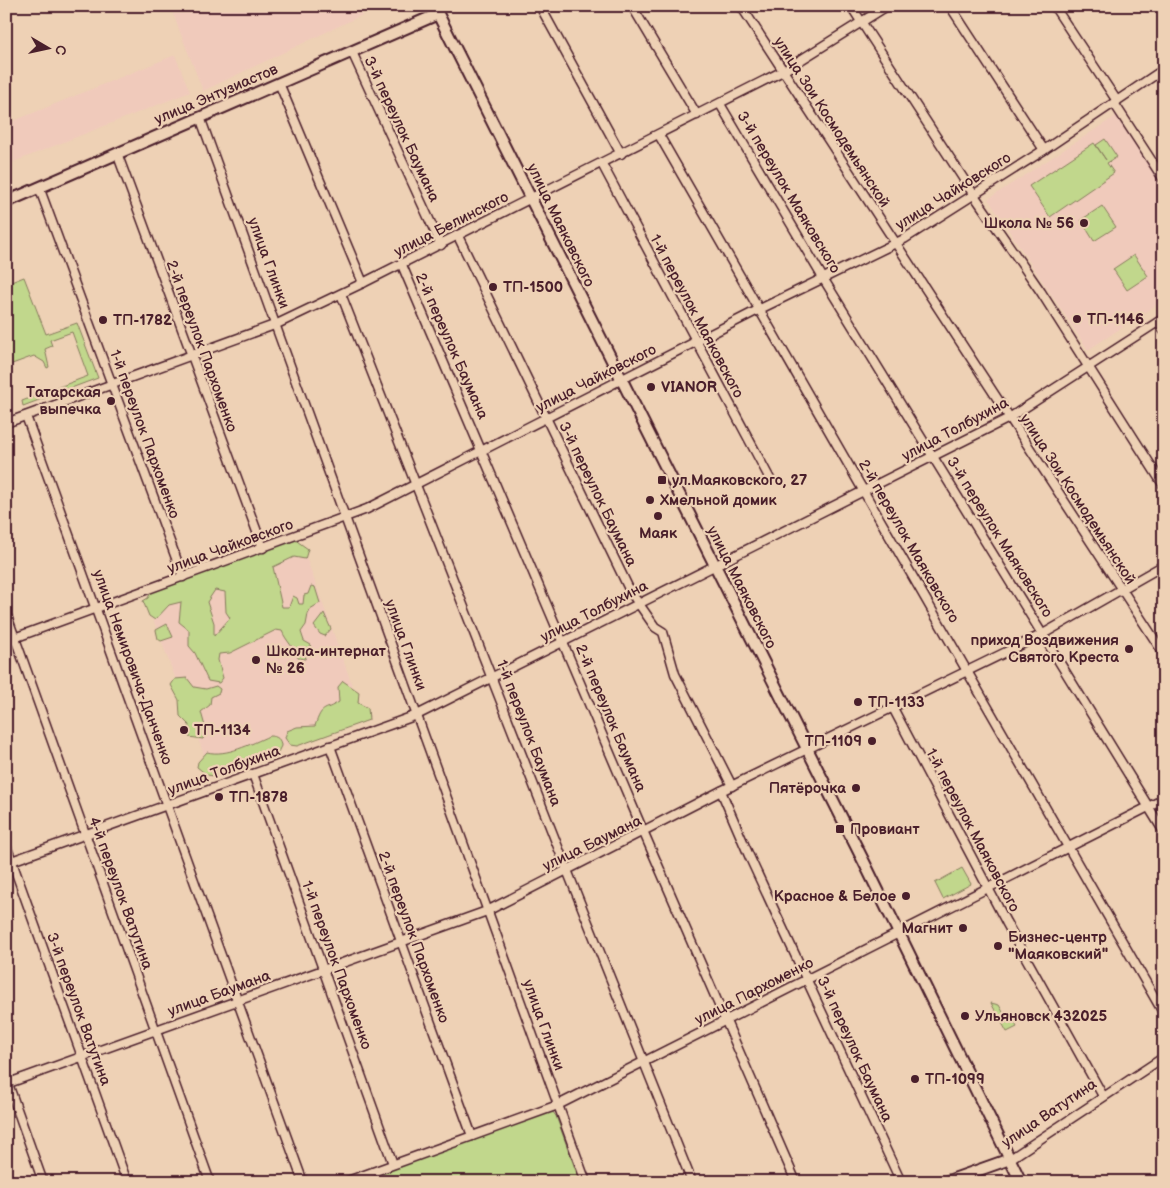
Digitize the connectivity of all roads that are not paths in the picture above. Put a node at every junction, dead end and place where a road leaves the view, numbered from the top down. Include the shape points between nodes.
1 (540, 6) edge
2 (632, 6) edge
3 (741, 6) edge
4 (851, 6) edge
5 (887, 6) edge
6 (950, 6) edge
7 (1054, 6) edge
8 (436, 10) edge
9 (861, 23) junction
10 (352, 52) junction
11 (1164, 70) edge
12 (783, 72) junction
13 (279, 83) junction
14 (1116, 102) junction
15 (720, 104) junction
16 (698, 115) junction
17 (200, 117) junction
18 (659, 134) junction
19 (1044, 150) junction
20 (117, 153) junction
21 (621, 154) junction
22 (602, 164) junction
23 (1164, 180) edge
24 (39, 187) junction
25 (974, 195) junction
26 (532, 199) junction
27 (6, 202) edge
28 (458, 236) junction
29 (894, 244) junction
30 (440, 245) junction
31 (402, 265) junction
32 (823, 278) junction
33 (363, 284) junction
34 (341, 294) junction
35 (760, 309) junction
36 (1161, 320) edge
37 (277, 324) junction
38 (1164, 331) edge
39 (696, 343) junction
40 (190, 357) junction
41 (1088, 367) junction
42 (621, 381) junction
43 (112, 385) junction
44 (26, 416) junction
45 (1009, 418) junction
46 (546, 420) junction
47 (6, 423) edge
48 (483, 451) junction
49 (934, 456) junction
50 (770, 480) dead end
51 (417, 484) junction
52 (1164, 486) edge
53 (865, 492) junction
54 (347, 518) junction
55 (263, 548) junction
56 (714, 565) junction
57 (1164, 565) edge
58 (183, 577) junction
59 (1121, 591) junction
60 (638, 604) junction
61 (97, 609) junction
62 (6, 613) edge
63 (1043, 634) junction
64 (15, 638) junction
65 (6, 641) edge
66 (564, 641) junction
67 (1164, 654) edge
68 (967, 672) junction
69 (492, 677) junction
70 (893, 708) junction
71 (417, 715) junction
72 (330, 746) junction
73 (808, 751) junction
74 (253, 774) junction
75 (732, 786) junction
76 (721, 791) junction
77 (1164, 799) edge
78 (169, 805) junction
79 (1148, 807) junction
80 (1164, 832) edge
81 (644, 833) junction
82 (86, 835) junction
83 (6, 845) edge
84 (1069, 848) junction
85 (9, 862) edge
86 (567, 870) junction
87 (988, 889) junction
88 (487, 911) junction
89 (899, 934) junction
90 (402, 942) junction
91 (324, 969) junction
92 (808, 980) junction
93 (239, 1000) junction
94 (1164, 1014) edge
95 (726, 1021) junction
96 (156, 1030) junction
97 (82, 1057) junction
98 (1164, 1057) edge
99 (646, 1061) junction
100 (7, 1082) edge
101 (1103, 1096) junction
102 (558, 1105) junction
103 (472, 1136) junction
104 (1010, 1159) junction
105 (393, 1164) junction
106 (43, 1182) edge
107 (127, 1182) edge
108 (210, 1182) edge
109 (303, 1182) edge
110 (345, 1182) edge
111 (586, 1182) edge
112 (692, 1182) edge
113 (796, 1182) edge
114 (900, 1182) edge
115 (945, 1182) edge
116 (1022, 1182) edge

1 - 21 street
2 - 16 street
3 - 12 street, улица Зои Космодемьянской
4 - 9 street
5 - 9 street, улица Белинского
6 - 19 street
7 - 14 street
8 - 10 street, улица Энтузиастов
8 - 26 street, улица Маяковского
9 - 12 street, улица Белинского
9 - 25 street
10 - 13 street, улица Энтузиастов
10 - 30 street, 3-й переулок Баумана
11 - 14 street, улица Чайковского
12 - 15 street, улица Белинского
12 - 29 street, улица Зои Космодемьянской
13 - 17 street, улица Энтузиастов
13 - 33 street
14 - 19 street, улица Чайковского
14 - 23 street
15 - 16 street, улица Белинского
15 - 32 street, 3-й переулок Маяковского
16 - 18 street, улица Белинского
17 - 20 street, улица Энтузиастов
17 - 37 street, улица Глинки
18 - 21 street, улица Белинского
18 - 35 street, 2-й переулок Маяковского
19 - 25 street, улица Чайковского
20 - 24 street, улица Энтузиастов
20 - 40 street, 2-й переулок Пархоменко
21 - 22 street, улица Белинского
22 - 26 street, улица Белинского
22 - 39 street, 1-й переулок Маяковского
24 - 27 street, улица Энтузиастов
24 - 43 street, 1-й переулок Пархоменко
25 - 29 street, улица Чайковского
25 - 41 street via 1004,235
26 - 28 street, улица Белинского
26 - 42 street, улица Маяковского
28 - 30 street, улица Белинского
28 - 46 street, 3-й переулок Баумана
29 - 32 street, улица Чайковского
29 - 45 street, улица Зои Космодемьянской
30 - 31 street, улица Белинского
31 - 33 street, улица Белинского
31 - 48 street, 2-й переулок Баумана
32 - 35 street, улица Чайковского
32 - 49 street, 3-й переулок Маяковского
33 - 34 street, улица Белинского
34 - 37 street, улица Белинского
34 - 51 street, 1-й переулок Баумана
35 - 39 street, улица Чайковского
35 - 53 street, 2-й переулок Маяковского
36 - 38 street
36 - 41 street, улица Толбухина
37 - 40 street, улица Белинского
37 - 54 street, улица Глинки
39 - 42 street, улица Чайковского
39 - 50 street, 1-й переулок Маяковского
40 - 43 street, улица Белинского
40 - 55 street, 2-й переулок Пархоменко
41 - 45 street, улица Толбухина
41 - 52 street
42 - 46 street, улица Чайковского
42 - 56 street, улица Маяковского
43 - 44 street, улица Белинского
43 - 58 street, 1-й переулок Пархоменко
44 - 47 street, улица Белинского
44 - 61 street, улица Немировича-Данченко
45 - 49 street, улица Толбухина
45 - 59 street, улица Зои Космодемьянской
46 - 48 street, улица Чайковского
46 - 60 street, 3-й переулок Баумана
48 - 51 street, улица Чайковского
48 - 66 street, 2-й переулок Баумана
49 - 53 street, улица Толбухина
49 - 63 street, 3-й переулок Маяковского
51 - 54 street, улица Чайковского
51 - 69 street, 1-й переулок Баумана
53 - 56 street, улица Толбухина
53 - 68 street, 2-й переулок Маяковского
54 - 55 street, улица Чайковского
54 - 71 street, улица Глинки
55 - 58 street, улица Чайковского
56 - 60 street, улица Толбухина
56 - 73 street, улица Маяковского
57 - 59 street, улица Баумана
58 - 61 street, улица Чайковского
59 - 63 street, улица Баумана
59 - 67 street, улица Зои Космодемьянской
60 - 66 street, улица Толбухина
60 - 75 street, 3-й переулок Баумана via 663,632 675,674
61 - 64 street, улица Чайковского
61 - 78 street, улица Немировича-Данченко
62 - 64 street, 4-й переулок Ватутина
63 - 68 street, улица Баумана
63 - 79 street, 3-й переулок Маяковского
64 - 65 street, улица Чайковского
64 - 82 street, 4-й переулок Ватутина
66 - 69 street, улица Толбухина
66 - 81 street, 2-й переулок Баумана
68 - 70 street, улица Баумана
68 - 84 street, 2-й переулок Маяковского
69 - 71 street, улица Толбухина
69 - 86 street, 1-й переулок Баумана
70 - 73 street, улица Баумана
70 - 87 street, 1-й переулок Маяковского
71 - 72 street, улица Толбухина
71 - 88 street, улица Глинки
72 - 74 street, улица Толбухина
72 - 90 street, 2-й переулок Пархоменко
73 - 75 street, улица Баумана
73 - 89 street, улица Маяковского
74 - 78 street, улица Толбухина
74 - 91 street, 1-й переулок Пархоменко
75 - 76 street, улица Баумана
76 - 81 street, улица Баумана
76 - 92 street, 3-й переулок Баумана
77 - 79 street, улица Пархоменко
78 - 82 street, улица Толбухина
78 - 93 street, улица Немировича-Данченко
79 - 80 street, 3-й переулок Маяковского
79 - 84 street, улица Пархоменко
81 - 86 street, улица Баумана
81 - 95 street, 2-й переулок Баумана
82 - 85 street, улица Толбухина
82 - 96 street, 4-й переулок Ватутина
83 - 85 street, 3-й переулок Ватутина
84 - 87 street, улица Пархоменко
84 - 94 street, 2-й переулок Маяковского
85 - 97 street, 3-й переулок Ватутина
86 - 88 street, улица Баумана
86 - 99 street, 1-й переулок Баумана
87 - 89 street, улица Пархоменко
87 - 101 street, 1-й переулок Маяковского
88 - 90 street, улица Баумана
88 - 102 street, улица Глинки
89 - 92 street, улица Пархоменко
89 - 104 street, улица Маяковского
90 - 91 street, улица Баумана
90 - 103 street, 2-й переулок Пархоменко
91 - 93 street, улица Баумана
91 - 105 street, 1-й переулок Пархоменко
92 - 95 street, улица Пархоменко
92 - 114 street, 3-й переулок Баумана
93 - 96 street, улица Баумана
93 - 109 street, улица Немировича-Данченко
95 - 99 street, улица Пархоменко
95 - 113 street, 2-й переулок Баумана
96 - 97 street, улица Баумана
96 - 108 street, 4-й переулок Ватутина
97 - 100 street, улица Баумана
97 - 107 street, 3-й переулок Ватутина
98 - 101 street, улица Ватутина
99 - 102 street, улица Пархоменко
99 - 112 street, 1-й переулок Баумана
100 - 106 street
101 - 104 street, улица Ватутина
102 - 103 street, улица Пархоменко
102 - 111 street, улица Глинки
103 - 105 street, улица Пархоменко
104 - 115 street, улица Ватутина
104 - 116 street, улица Маяковского
105 - 110 street, улица Пархоменко

